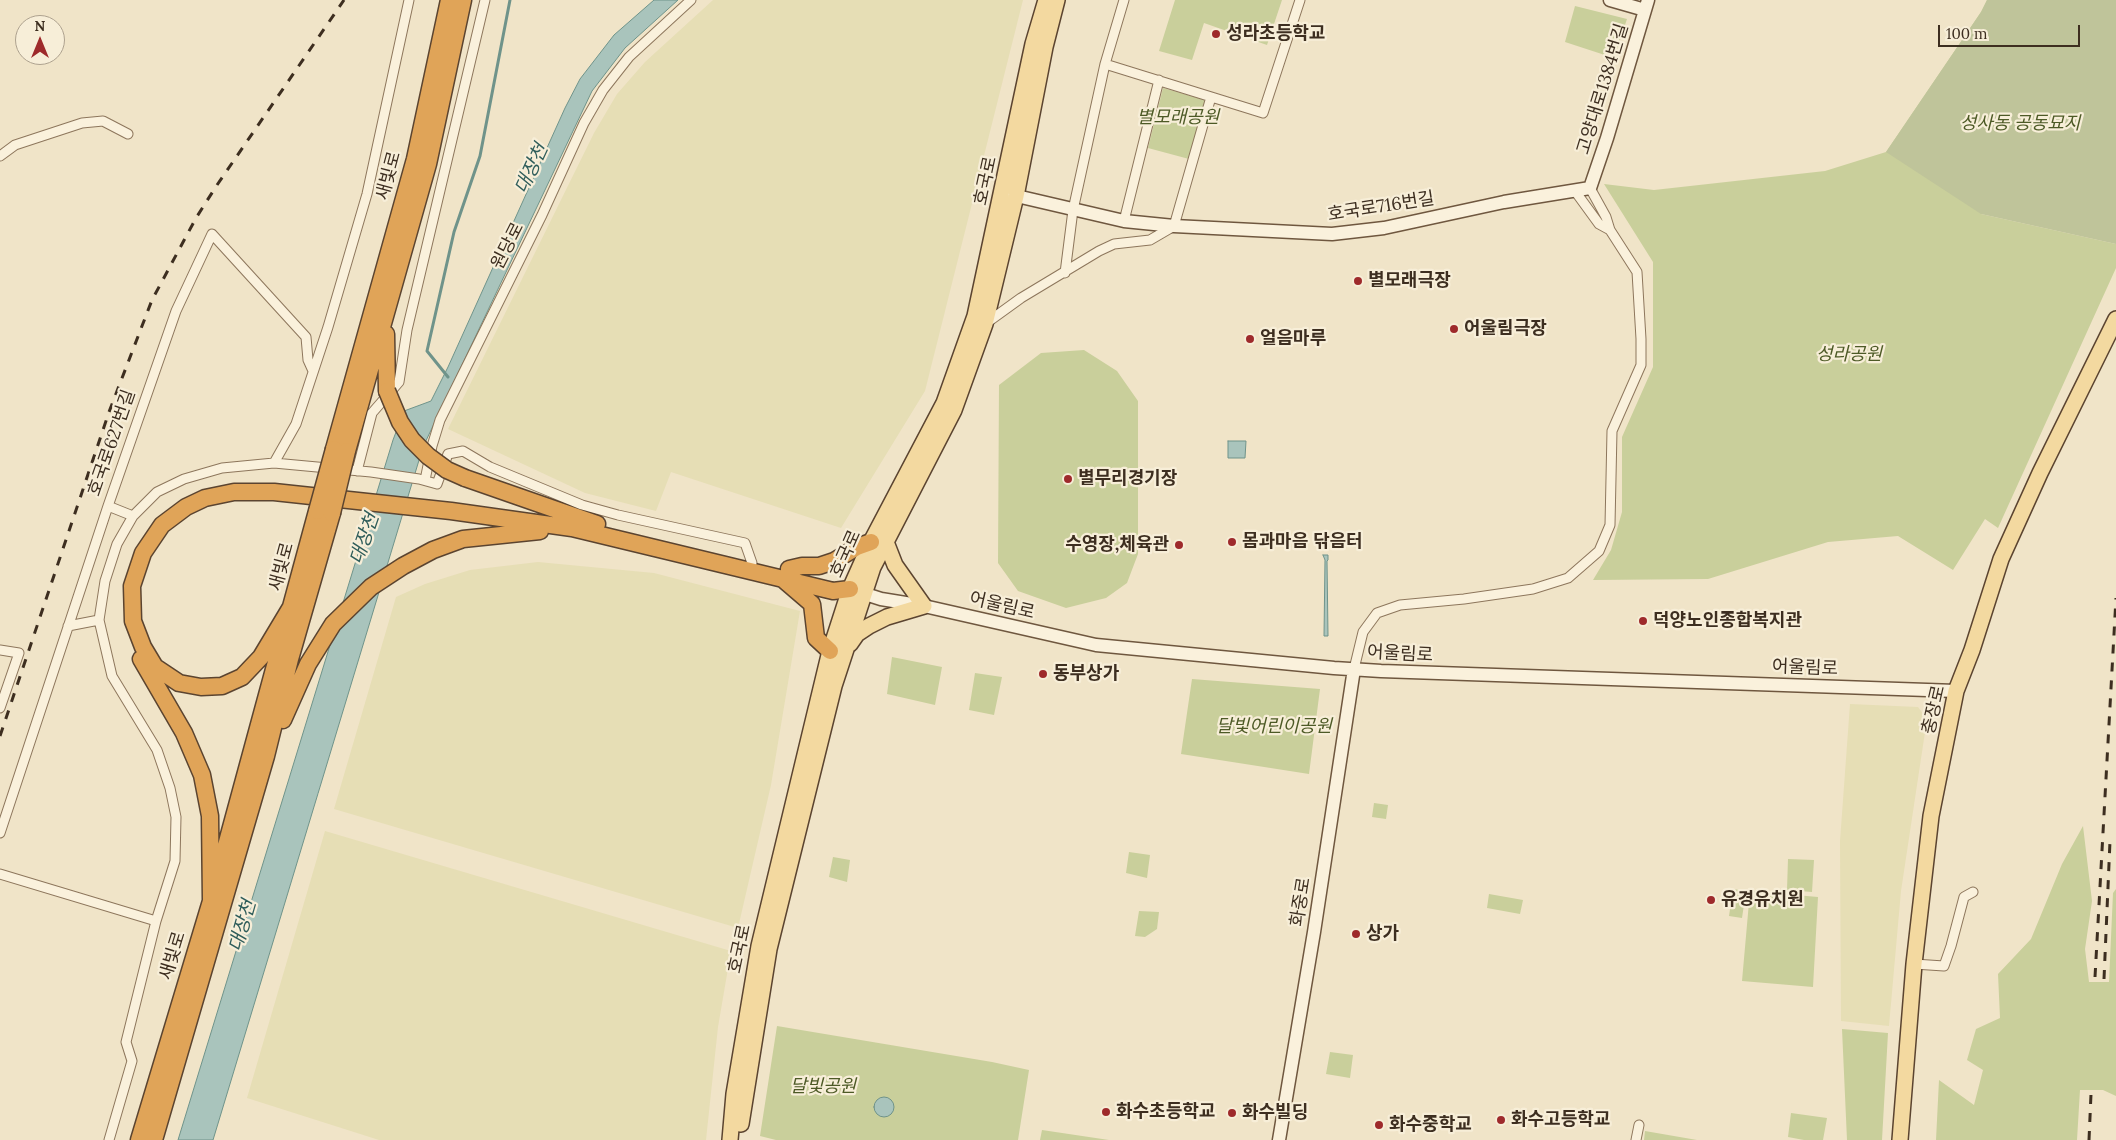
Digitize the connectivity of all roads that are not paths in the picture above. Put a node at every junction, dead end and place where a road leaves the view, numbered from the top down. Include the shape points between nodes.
1 (409, 0) edge
2 (449, 0) edge
3 (463, 0) edge
4 (485, 0) edge
5 (691, 0) edge
6 (1046, 0) edge
7 (1057, 0) edge
8 (1124, 0) edge
9 (1300, 0) edge
10 (1610, 0) edge
11 (1646, 5) edge
12 (1105, 64) junction
13 (1159, 80) junction
14 (1211, 97) junction
15 (128, 134) dead end
16 (0, 156) edge
17 (1590, 188) junction
18 (1575, 191) junction
19 (1009, 195) junction
20 (1073, 210) junction
21 (1124, 221) junction
22 (1174, 226) junction
23 (1610, 230) junction
24 (1065, 273) junction
25 (387, 308) junction
26 (2116, 319) edge
27 (985, 324) junction
28 (314, 371) junction
29 (341, 450) junction
30 (274, 463) junction
31 (357, 471) junction
32 (422, 480) junction
33 (344, 497) junction
34 (108, 506) junction
35 (451, 507) junction
36 (325, 512) junction
37 (132, 516) junction
38 (572, 528) junction
39 (628, 532) junction
40 (878, 542) junction
41 (752, 563) junction
42 (786, 574) junction
43 (857, 591) junction
44 (294, 602) junction
45 (924, 606) junction
46 (99, 620) junction
47 (68, 626) junction
48 (0, 650) edge
49 (837, 651) junction
50 (1354, 669) junction
51 (1956, 691) junction
52 (0, 708) edge
53 (266, 756) junction
54 (0, 833) edge
55 (0, 874) edge
56 (1973, 892) dead end
57 (211, 901) junction
58 (156, 921) junction
59 (1914, 964) junction
60 (1639, 1125) dead end
61 (108, 1140) edge
62 (139, 1140) edge
63 (154, 1140) edge
64 (730, 1140) edge
65 (739, 1140) edge
66 (1280, 1140) edge
67 (1636, 1140) edge
68 (1900, 1140) edge

1 - 28 street via 367,194
2 - 29 highway, 새빛로 via 415,159
3 - 25 highway, 새빛로 via 428,164
4 - 31 street via 407,330 399,382 372,414
5 - 32 street, 원당로 via 629,57 603,90 584,123 440,420
6 - 19 main road, 호국로 via 1034,44
7 - 19 main road, 호국로
8 - 12 street
9 - 14 street via 1263,113
10 - 11 main road
11 - 17 main road, 고양대로1384번길
12 - 13 street
12 - 20 street
13 - 14 street
13 - 21 street
14 - 22 street
15 - 16 street via 103,121 82,123 15,145
17 - 18 main road, 호국로716번길
17 - 23 street
18 - 22 main road, 호국로716번길 via 1504,202 1384,228 1332,234
18 - 23 street via 1599,224
19 - 20 main road, 호국로716번길
19 - 27 main road, 호국로
19 - 40 main road, 호국로 via 975,316 944,403
20 - 21 main road, 호국로716번길
20 - 24 street
21 - 22 main road, 호국로716번길
22 - 24 street via 1150,240 1114,244
23 - 50 street via 1637,272 1641,365 1612,431 1610,525 1599,551 1568,578 1533,589 1400,606 1377,613 1363,632
24 - 27 street via 1021,298
25 - 29 highway, 새빛로
25 - 39 highway, bridge via 387,391 400,422 428,456 465,478 587,522
26 - 51 main road, 충장로 via 2001,559
27 - 40 main road, 호국로 via 954,410
28 - 30 street via 296,424
28 - 34 street, 호국로627번길 via 308,360 306,336 212,234 176,311
29 - 36 highway, 새빛로, bridge
30 - 31 street
30 - 37 street via 222,468 184,479 157,492
31 - 32 street
32 - 41 street via 437,484 448,454 463,451 490,467 582,505 745,543
33 - 35 highway
33 - 44 highway via 234,492 205,498 162,525 143,553 132,586 133,621 143,648 155,667 179,683 201,687 222,686 242,676 261,657
33 - 57 highway via 273,485 206,489 184,499 156,520 137,548 126,583 126,612 131,638 184,733 202,775 210,816
34 - 37 street
34 - 47 street, 호국로627번길
35 - 38 highway
35 - 39 highway
36 - 44 highway, 새빛로
36 - 53 highway, 새빛로
37 - 46 street via 105,581
38 - 42 highway
38 - 53 highway via 463,539 432,550 371,587 334,624 308,664
39 - 41 highway
40 - 42 highway via 857,547 834,561 819,566 802,566
40 - 43 main road, 호국로
40 - 45 main road
41 - 42 highway
42 - 43 highway via 833,591
42 - 49 highway via 803,598 812,604 816,638
43 - 45 main road, 어울림로 via 880,599
43 - 49 main road, 호국로
44 - 57 highway, 새빛로
45 - 49 main road via 869,626
45 - 50 main road, 어울림로 via 1096,646
46 - 47 street
46 - 58 street via 112,676 157,750 176,817 175,861
47 - 54 street, 호국로627번길
48 - 52 street via 19,654
49 - 64 main road, 호국로 via 759,946 738,1067
49 - 65 main road, 호국로 via 834,686 769,949
50 - 51 main road, 어울림로
50 - 66 main road, 화중로
51 - 59 main road, 충장로 via 1931,816
53 - 63 highway, 새빛로
55 - 58 street
56 - 59 street via 1964,898 1944,966
57 - 62 highway, 새빛로
58 - 61 street via 126,1042 132,1061
59 - 68 main road, 충장로
60 - 67 street

